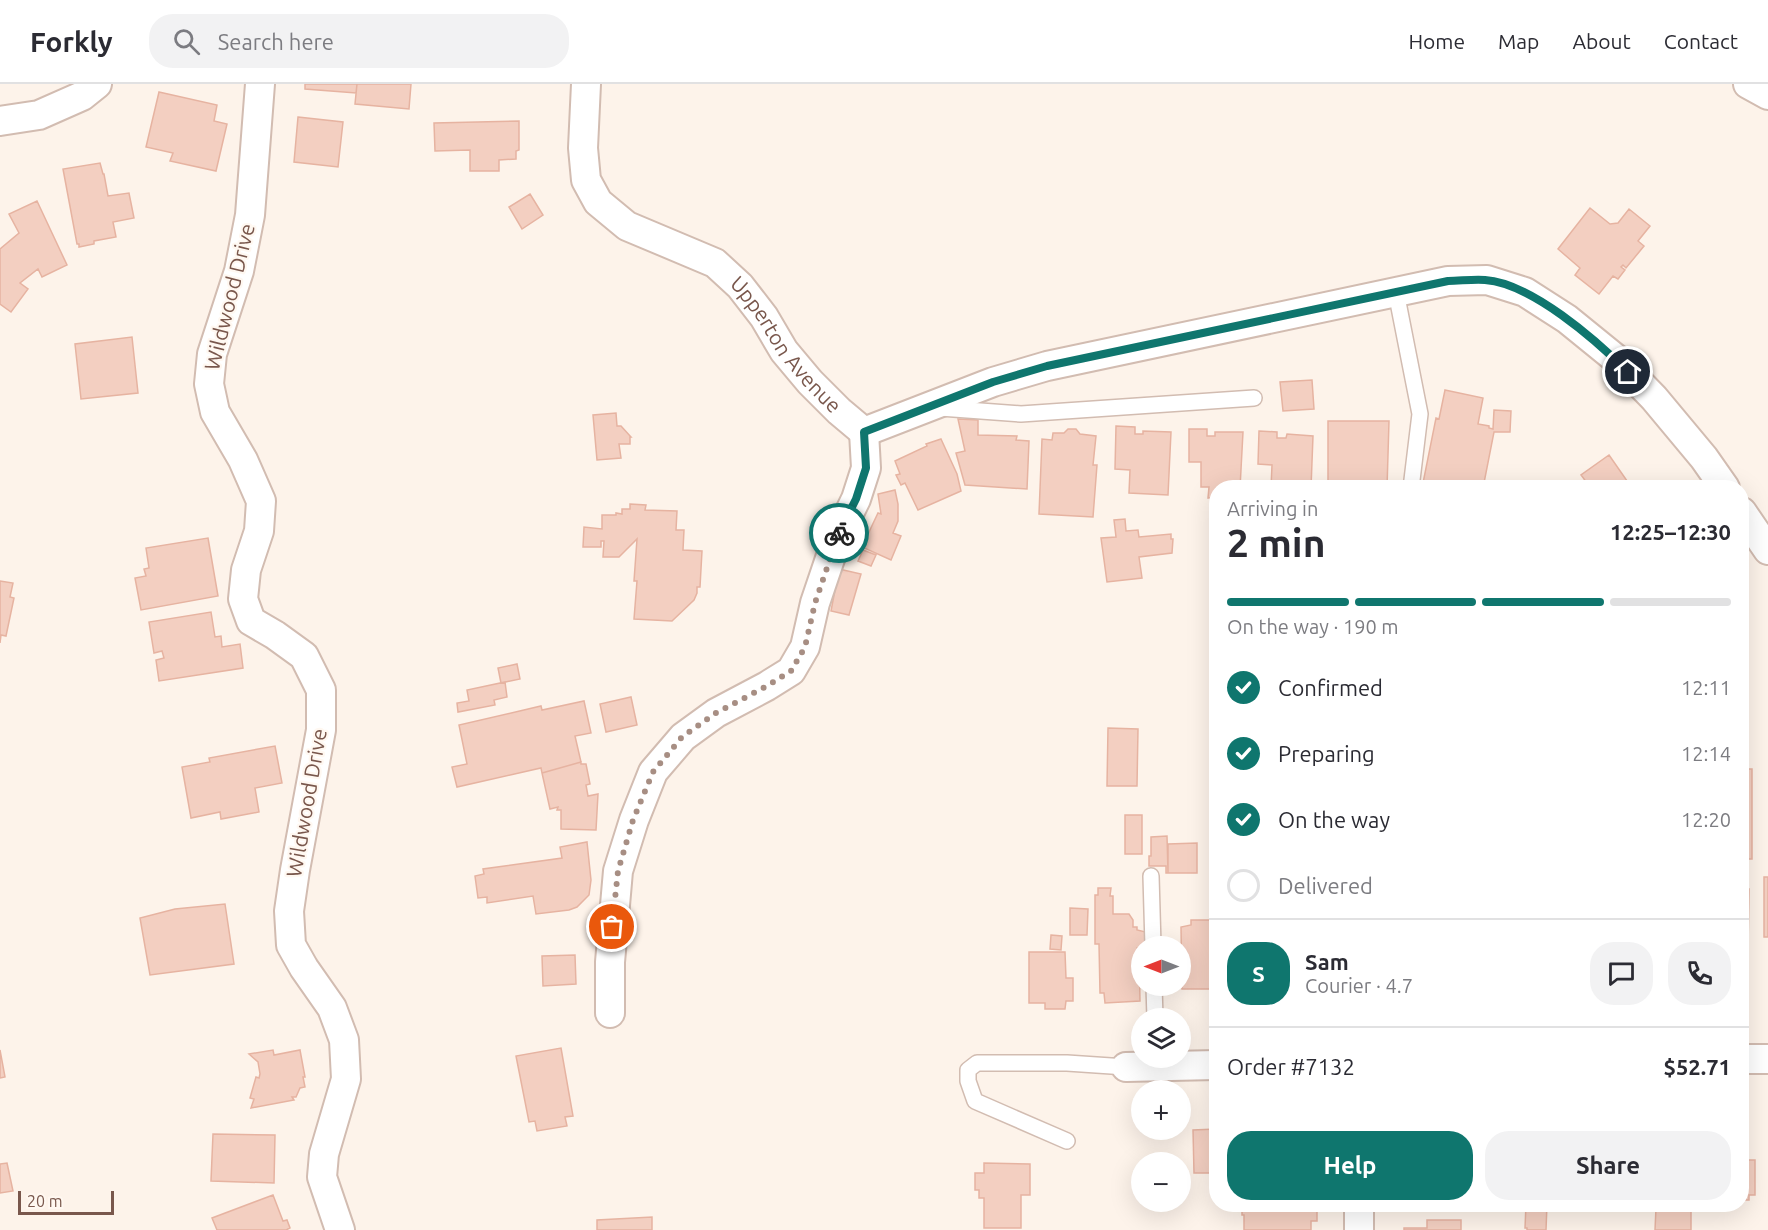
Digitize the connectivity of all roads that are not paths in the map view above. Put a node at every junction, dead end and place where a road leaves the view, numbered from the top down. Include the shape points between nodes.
1 (97, 84) edge
2 (260, 84) edge
3 (586, 84) edge
4 (1748, 84) edge
5 (1768, 95) edge
6 (0, 121) edge
7 (1396, 292) junction
8 (1254, 398) dead end
9 (929, 407) junction
10 (864, 432) junction
11 (1412, 480) edge
12 (1719, 480) edge
13 (1749, 522) edge
14 (1768, 550) edge
15 (1151, 876) dead end
16 (1153, 936) edge
17 (610, 1012) dead end
18 (1749, 1059) edge
19 (1768, 1059) edge
20 (1191, 1064) edge
21 (1209, 1065) edge
22 (1131, 1066) edge
23 (1126, 1067) joint
24 (1067, 1141) dead end
25 (1359, 1212) edge
26 (340, 1230) edge
27 (1359, 1230) edge

1 - 6 street via 82,96 39,115
2 - 26 street, Wildwood Drive via 250,215 239,271 212,354 209,384 215,412 261,501 259,531 246,570 243,599 251,621 304,656 321,690 321,730 289,911 291,945 332,1008 344,1040 346,1080 324,1154 322,1177
3 - 10 street, Upperton Avenue via 586,180 598,202 627,226 714,263 740,286 810,382
4 - 5 street
7 - 9 street via 1047,366
7 - 11 lane via 1419,414
7 - 12 street via 1448,281 1487,280 1525,292 1567,319 1615,358 1654,398
8 - 9 lane via 1021,414
9 - 10 street
10 - 17 street via 866,468 837,538 805,647 791,671 682,737 653,772 618,871
13 - 14 street
15 - 16 lane
18 - 19 street
20 - 21 street
22 - 23 street
23 - 24 lane via 977,1063 968,1070 975,1101
25 - 27 street

